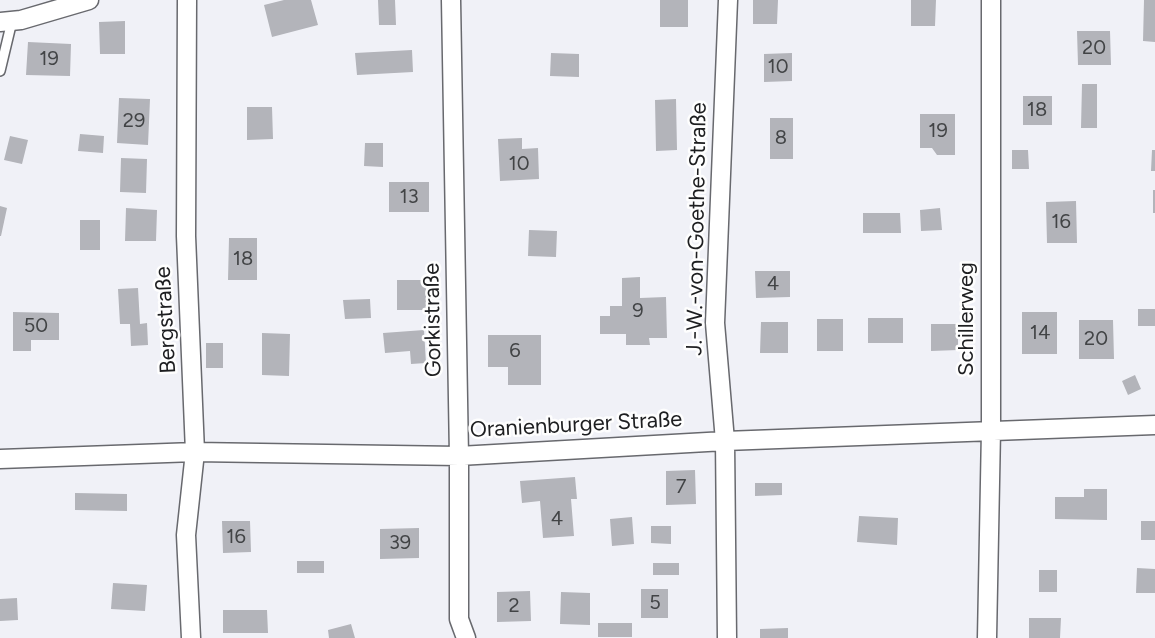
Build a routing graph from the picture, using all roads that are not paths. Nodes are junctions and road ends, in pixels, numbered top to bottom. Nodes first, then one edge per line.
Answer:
1 (89, 0) edge
2 (187, 0) edge
3 (451, 0) edge
4 (728, 0) edge
5 (991, 0) edge
6 (6, 21) edge
7 (0, 71) edge
8 (1155, 425) edge
9 (991, 430) junction
10 (726, 441) junction
11 (195, 452) junction
12 (459, 456) junction
13 (0, 459) edge
14 (191, 638) edge
15 (466, 638) edge
16 (727, 638) edge
17 (987, 638) edge

1 - 6 street
2 - 11 street, Bergstraße
3 - 12 street, Gorkistraße
4 - 10 street, J.-W.-von-Goethe-Straße
5 - 9 street, Schillerweg
6 - 7 lane
8 - 9 street, Oranienburger Straße
9 - 10 street, Oranienburger Straße
9 - 17 street, Schillerweg
10 - 12 street, Oranienburger Straße
10 - 16 street, J.-W.-von-Goethe-Straße
11 - 12 street, Oranienburger Straße
11 - 13 street, Oranienburger Straße
11 - 14 street, Bergstraße
12 - 15 street, Gorkistraße

